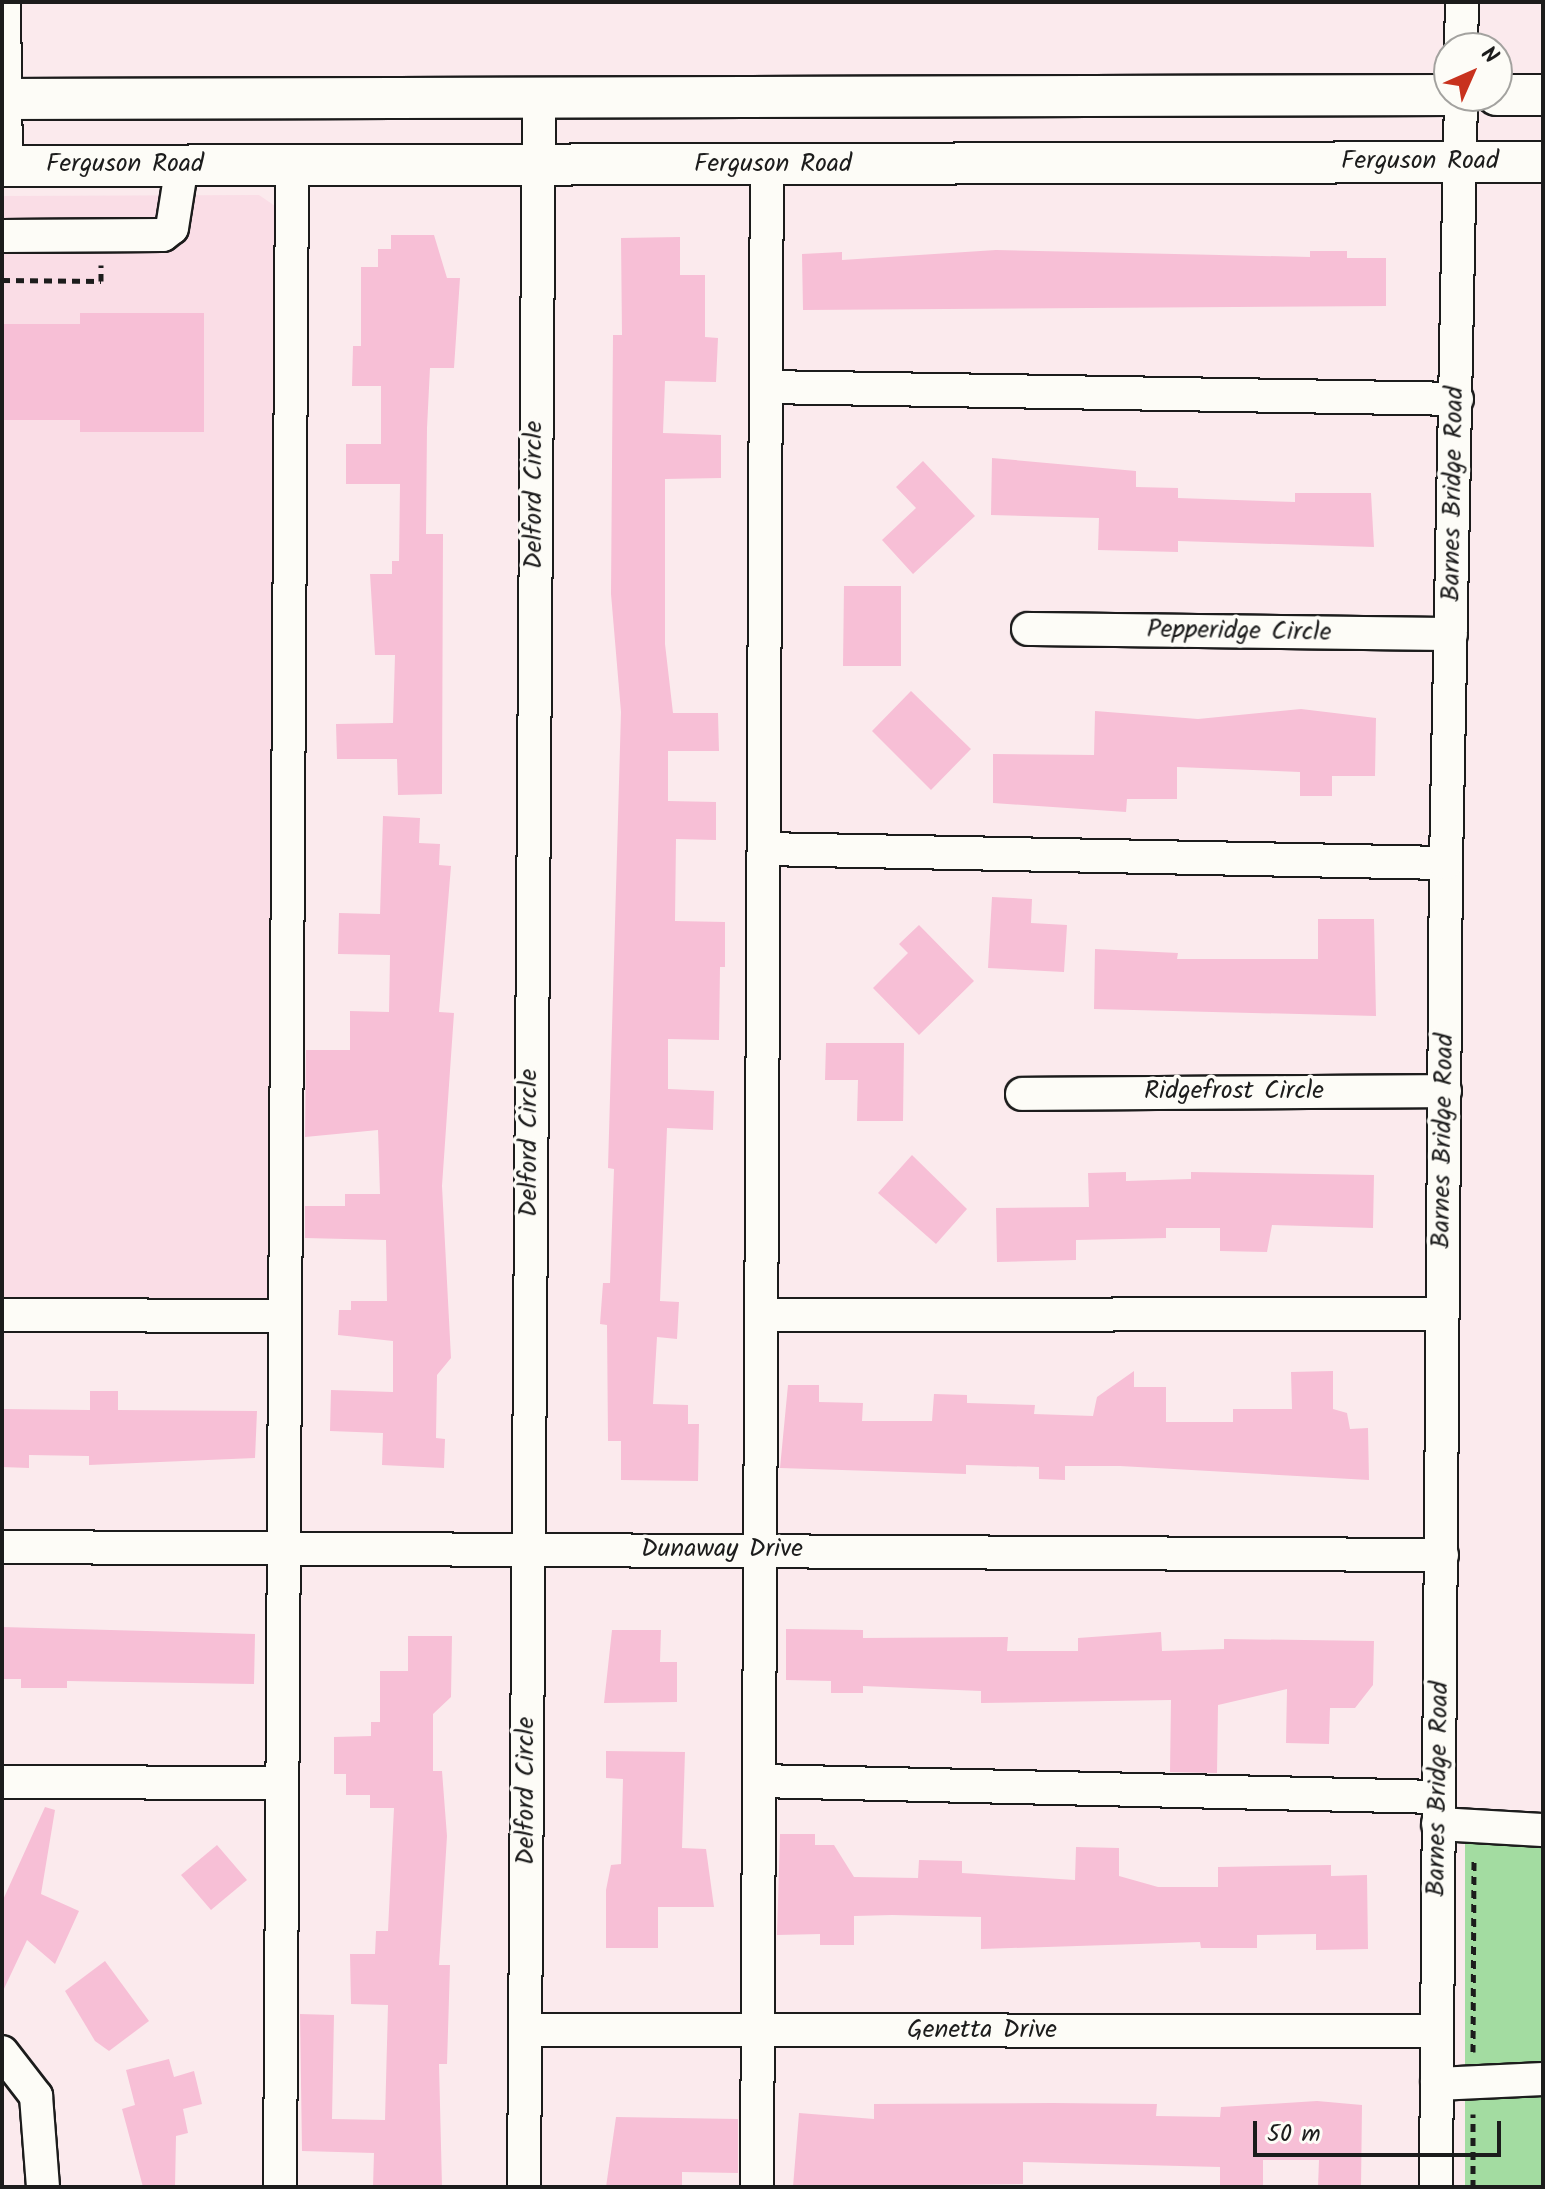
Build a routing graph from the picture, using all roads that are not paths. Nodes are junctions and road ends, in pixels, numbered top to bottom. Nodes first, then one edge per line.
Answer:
1 (4, 2) edge
2 (1462, 2) edge
3 (1461, 32) edge
4 (1433, 95) edge
5 (1513, 95) edge
6 (1543, 95) edge
7 (3, 99) edge
8 (539, 99) junction
9 (1461, 112) edge
10 (1460, 161) junction
11 (1543, 162) edge
12 (182, 165) junction
13 (292, 165) junction
14 (537, 165) junction
15 (767, 165) junction
16 (4, 166) edge
17 (2, 236) edge
18 (766, 387) junction
19 (1457, 399) junction
20 (1028, 629) dead end
21 (1451, 634) junction
22 (764, 849) junction
23 (1446, 863) junction
24 (1445, 1091) junction
25 (1022, 1094) dead end
26 (1442, 1314) junction
27 (2, 1315) edge
28 (762, 1315) junction
29 (285, 1316) junction
30 (279, 1546) junction
31 (2, 1547) edge
32 (527, 1549) junction
33 (760, 1551) junction
34 (1442, 1555) junction
35 (759, 1781) junction
36 (2, 1782) edge
37 (282, 1783) junction
38 (1438, 1810) junction
39 (1543, 1830) edge
40 (527, 2030) junction
41 (758, 2031) junction
42 (1437, 2031) junction
43 (2, 2052) edge
44 (1543, 2079) edge
45 (1437, 2084) junction
46 (43, 2187) edge
47 (280, 2187) edge
48 (524, 2187) edge
49 (757, 2187) edge
50 (1436, 2187) edge

1 - 7 street
2 - 3 street
4 - 8 main road
5 - 6 main road
7 - 8 main road
7 - 16 street
8 - 14 street, Delford Circle
9 - 10 street, Barnes Bridge Road
10 - 11 main road, Ferguson Road
10 - 15 main road, Ferguson Road
10 - 19 street, Barnes Bridge Road
12 - 13 main road, Ferguson Road
12 - 16 main road, Ferguson Road
12 - 17 street
13 - 14 main road, Ferguson Road
13 - 29 street
14 - 15 main road, Ferguson Road
14 - 32 street, Delford Circle
15 - 18 street
18 - 19 street
18 - 22 street
19 - 21 street, Barnes Bridge Road
20 - 21 street, Pepperidge Circle
21 - 23 street, Barnes Bridge Road
22 - 23 street
22 - 28 street
23 - 24 street, Barnes Bridge Road
24 - 25 street, Ridgefrost Circle
24 - 26 street, Barnes Bridge Road
26 - 28 street
26 - 34 street, Barnes Bridge Road
27 - 29 street
28 - 33 street
29 - 30 street
30 - 31 street, Dunaway Drive
30 - 32 street, Dunaway Drive
30 - 37 street
32 - 33 street, Dunaway Drive
32 - 40 street, Delford Circle
33 - 34 street, Dunaway Drive
33 - 35 street
34 - 38 street, Barnes Bridge Road
35 - 38 street
35 - 41 street
36 - 37 street
37 - 47 street
38 - 39 street
38 - 42 street, Barnes Bridge Road
40 - 41 street, Genetta Drive
40 - 48 street, Delford Circle
41 - 42 street, Genetta Drive
41 - 49 street
42 - 45 street, Barnes Bridge Road
43 - 46 street
44 - 45 street
45 - 50 street, Barnes Bridge Road

